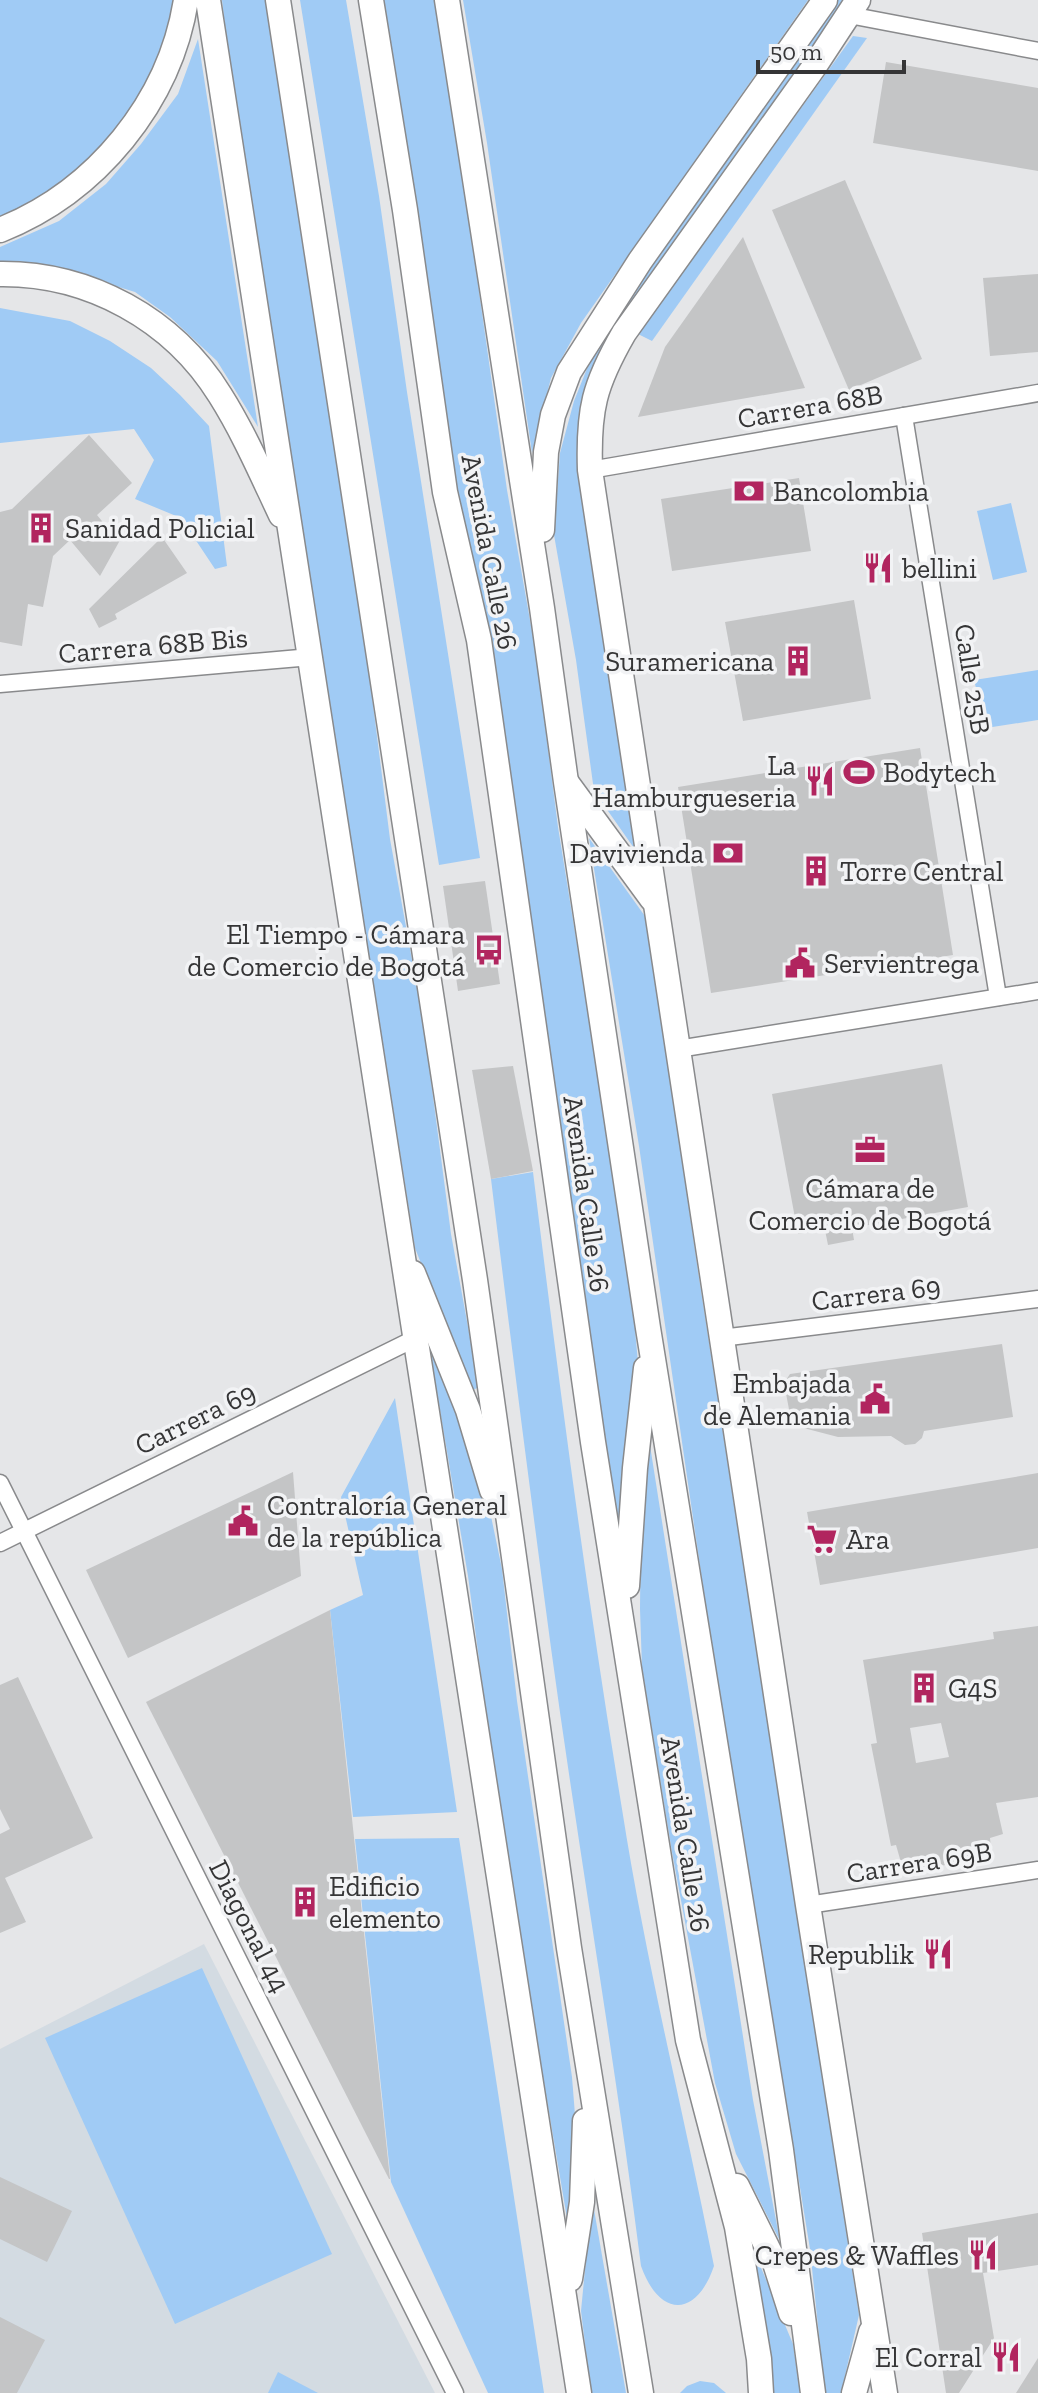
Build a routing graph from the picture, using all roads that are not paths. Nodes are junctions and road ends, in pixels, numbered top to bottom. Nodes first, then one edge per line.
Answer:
1 (186, 0) edge
2 (208, 0) edge
3 (278, 0) edge
4 (371, 0) edge
5 (447, 0) edge
6 (825, 0) edge
7 (853, 8) edge
8 (1038, 51) edge
9 (0, 230) edge
10 (0, 274) edge
11 (1038, 393) edge
12 (904, 416) junction
13 (590, 470) junction
14 (292, 535) junction
15 (542, 608) junction
16 (311, 657) junction
17 (0, 684) edge
18 (566, 782) junction
19 (656, 903) junction
20 (1038, 991) edge
21 (998, 997) junction
22 (678, 1049) junction
23 (398, 1240) junction
24 (1038, 1299) edge
25 (648, 1328) junction
26 (721, 1338) junction
27 (414, 1339) junction
28 (0, 1483) edge
29 (24, 1531) junction
30 (0, 1543) edge
31 (517, 1585) junction
32 (629, 1669) junction
33 (1038, 1870) edge
34 (808, 1905) junction
35 (581, 2027) junction
36 (710, 2123) junction
37 (567, 2306) junction
38 (874, 2322) junction
39 (812, 2383) edge
40 (455, 2393) edge
41 (579, 2393) edge
42 (641, 2393) edge
43 (761, 2393) edge
44 (854, 2393) edge
45 (885, 2393) edge

1 - 9 main road
2 - 14 main road
3 - 31 main road
4 - 32 main road, Avenida Calle 26
5 - 15 main road, Avenida Calle 26
6 - 15 main road
7 - 8 street
7 - 13 main road
10 - 14 main road
11 - 12 street, Carrera 68B
12 - 13 street, Carrera 68B
12 - 21 street, Calle 25B
13 - 19 main road
14 - 16 main road
15 - 18 main road, Avenida Calle 26
16 - 17 street, Carrera 68B Bis
16 - 23 main road
18 - 19 main road
18 - 25 main road, Avenida Calle 26
19 - 22 main road
20 - 21 street
21 - 22 street
22 - 26 main road
23 - 27 main road
23 - 31 main road
24 - 26 street, Carrera 69
25 - 32 main road
25 - 39 main road, Avenida Calle 26
26 - 34 main road
27 - 29 street, Carrera 69
27 - 37 main road
28 - 29 street, Diagonal 44
29 - 30 street, Carrera 69
29 - 40 street, Diagonal 44
31 - 35 main road
32 - 36 main road, Avenida Calle 26
33 - 34 street, Carrera 69B
34 - 38 main road
35 - 37 main road
35 - 42 main road
36 - 39 main road
36 - 43 main road, Avenida Calle 26
37 - 41 main road
38 - 44 main road
38 - 45 main road

